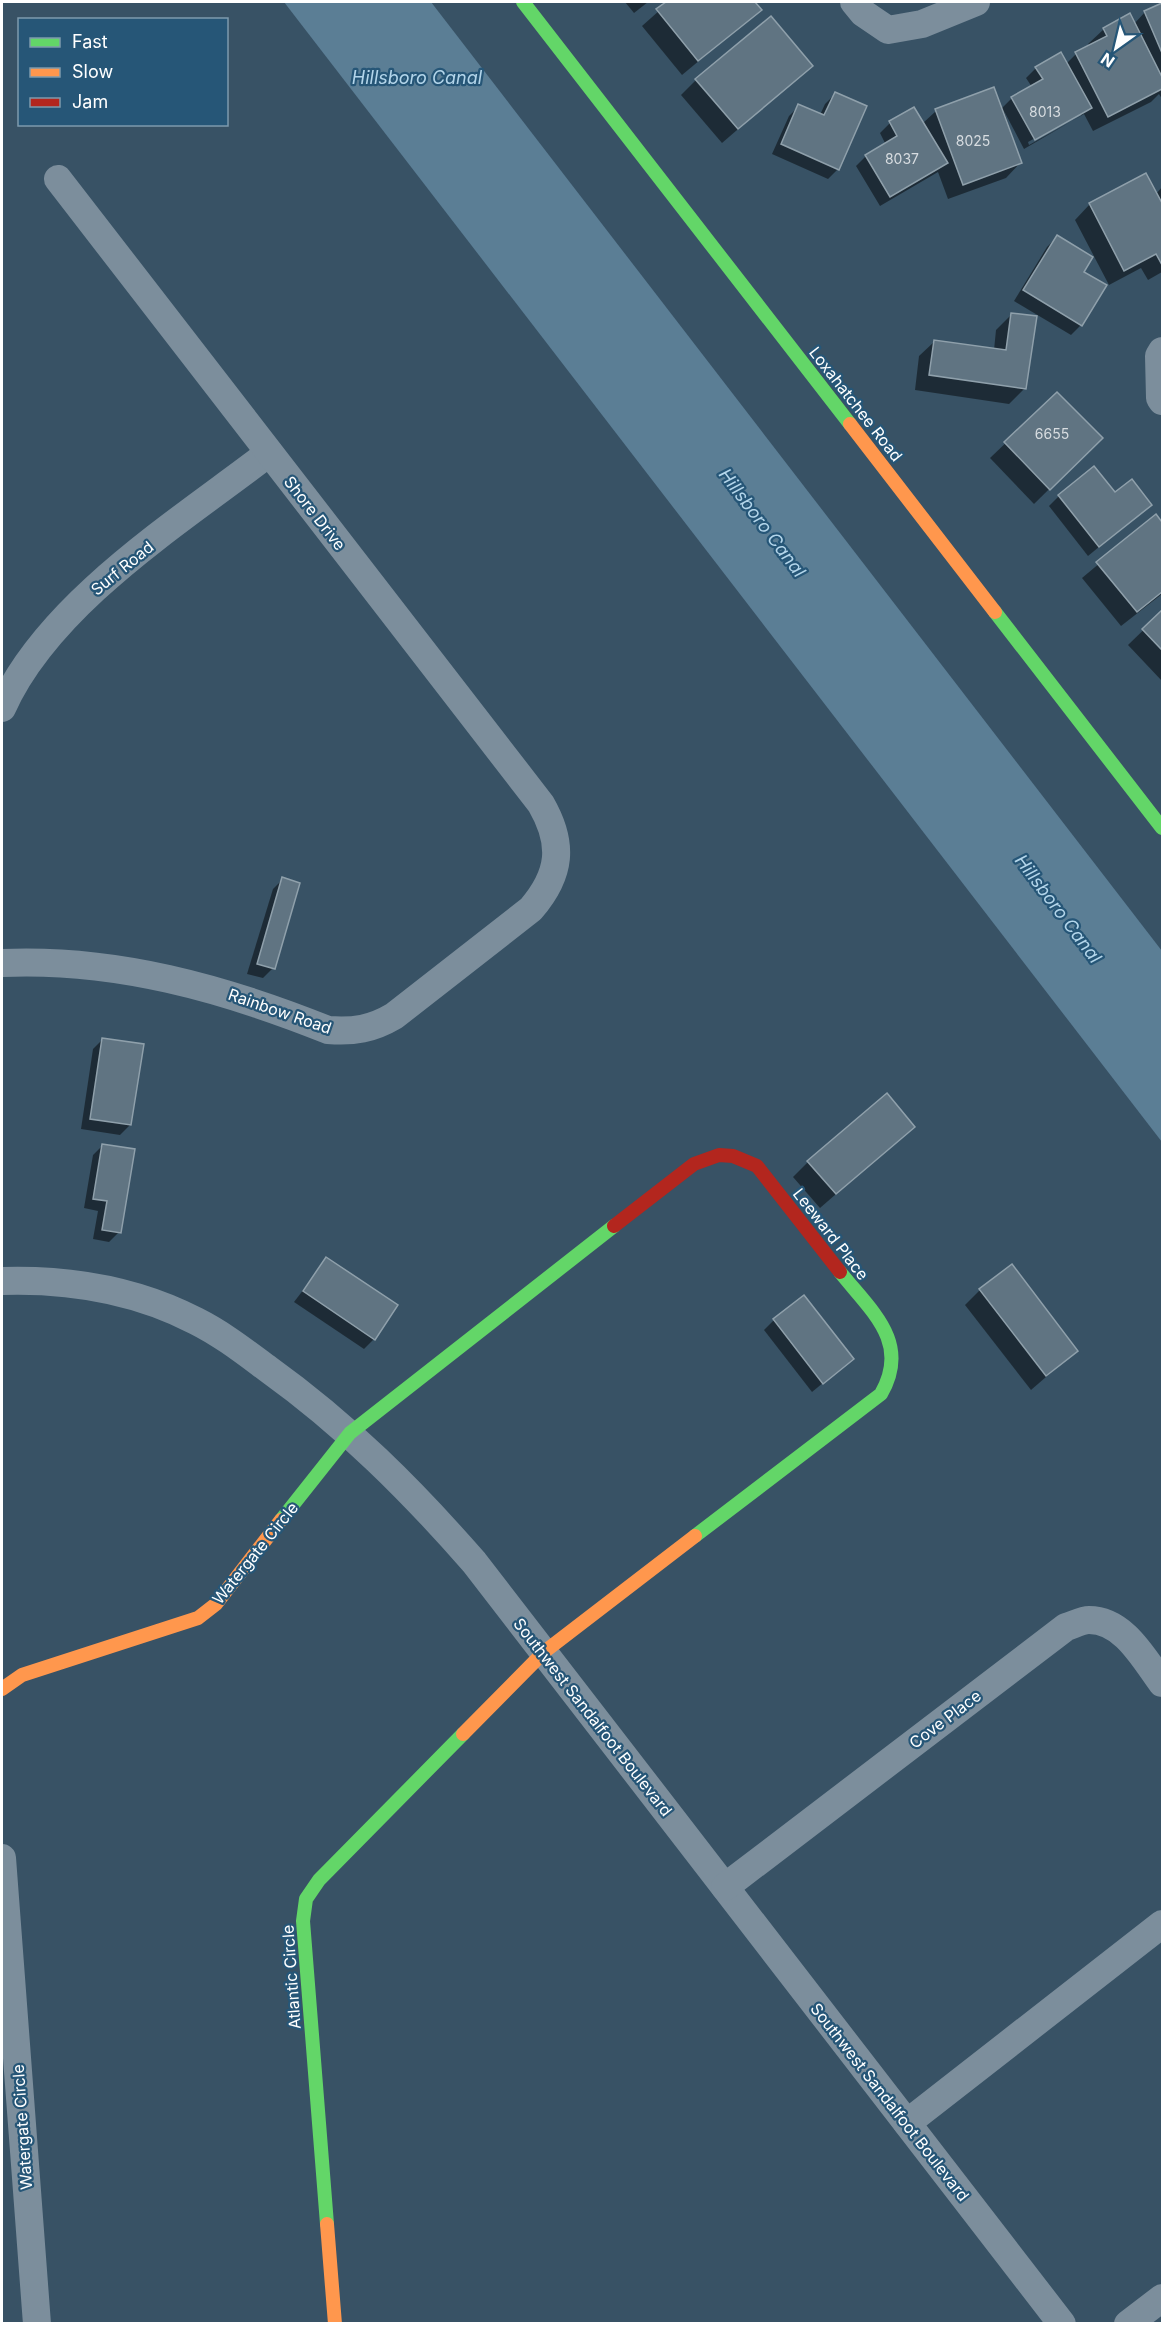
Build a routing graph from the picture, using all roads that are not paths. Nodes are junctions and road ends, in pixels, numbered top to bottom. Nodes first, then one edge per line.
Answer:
1 (523, 2) edge
2 (854, 2) edge
3 (976, 2) edge
4 (57, 179) dead end
5 (1161, 354) edge
6 (1162, 401) edge
7 (269, 453) junction
8 (2, 708) edge
9 (1162, 828) edge
10 (556, 854) joint
11 (2, 963) edge
12 (2, 1281) edge
13 (350, 1433) junction
14 (544, 1652) junction
15 (1162, 1683) edge
16 (2, 1689) edge
17 (2, 1858) edge
18 (725, 1887) junction
19 (1162, 1924) edge
20 (907, 2123) junction
21 (1162, 2298) edge
22 (37, 2324) edge
23 (335, 2324) edge
24 (1062, 2324) edge
25 (1128, 2324) edge

1 - 9 street, Loxahatchee Road
2 - 3 street
4 - 7 street, Shore Drive
5 - 6 street
7 - 8 street, Surf Road
7 - 10 street, Shore Drive
10 - 11 street, Rainbow Road
12 - 13 street, Southwest Sandalfoot Boulevard
13 - 14 street, Southwest Sandalfoot Boulevard
13 - 14 street, Leeward Place
13 - 16 street, Watergate Circle
14 - 18 street, Southwest Sandalfoot Boulevard
14 - 23 street, Atlantic Circle
15 - 18 street, Cove Place
17 - 22 street, Watergate Circle
18 - 20 street, Southwest Sandalfoot Boulevard
19 - 20 street
20 - 24 street, Southwest Sandalfoot Boulevard
21 - 25 street

